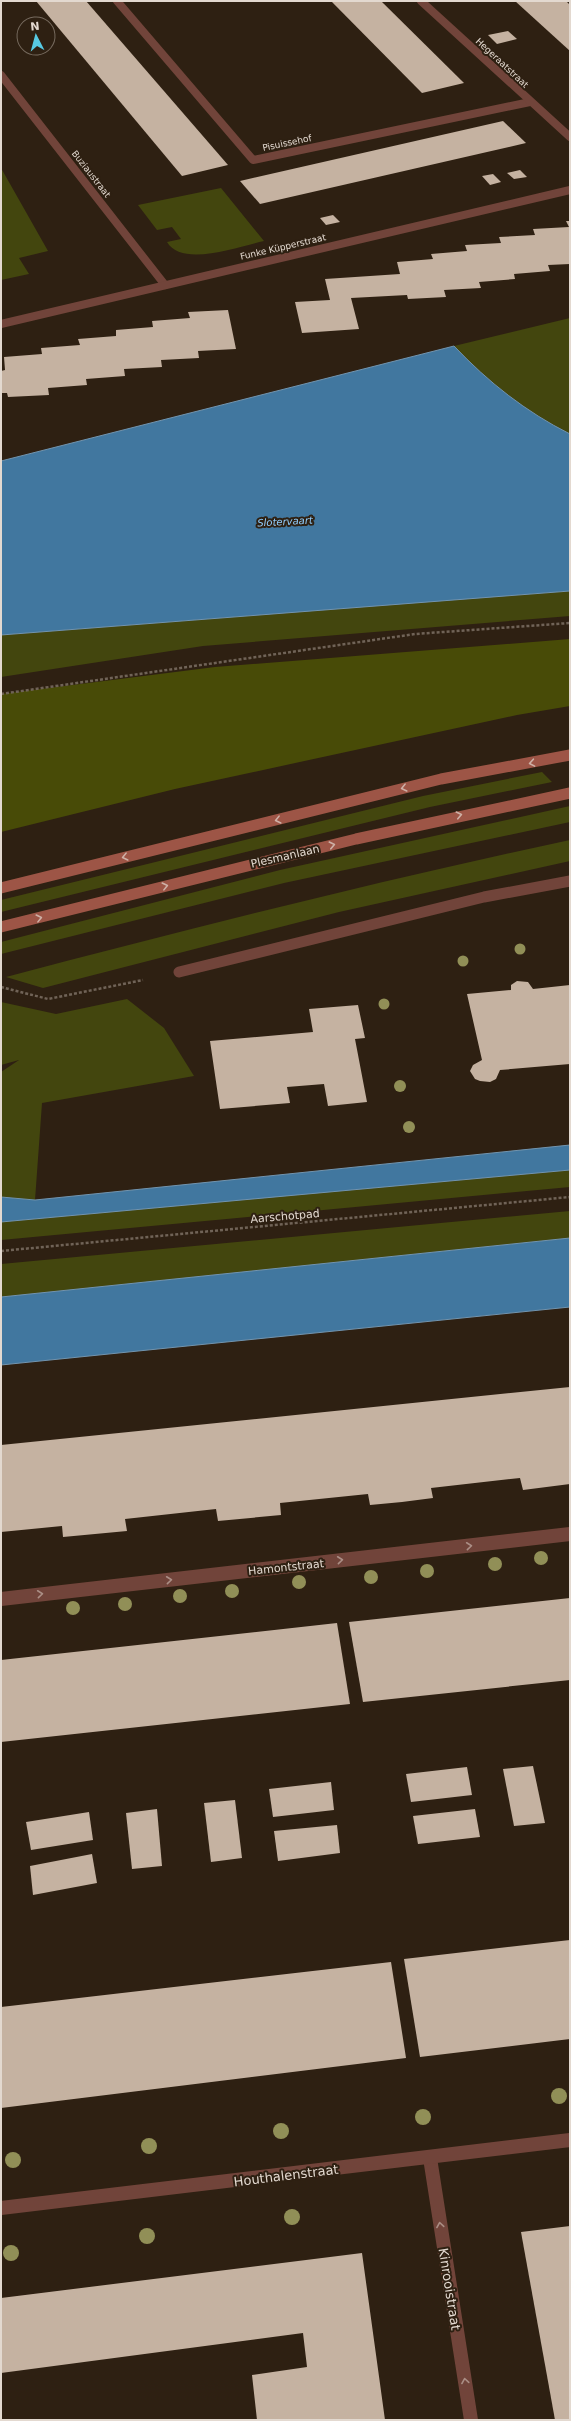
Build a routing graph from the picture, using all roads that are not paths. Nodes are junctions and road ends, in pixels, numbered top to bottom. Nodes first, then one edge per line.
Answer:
1 (117, 1) edge
2 (421, 1) edge
3 (1, 75) edge
4 (530, 102) junction
5 (570, 137) edge
6 (570, 190) edge
7 (165, 285) junction
8 (1, 324) edge
9 (570, 755) edge
10 (570, 793) edge
11 (570, 881) edge
12 (1, 888) edge
13 (1, 927) edge
14 (179, 972) road end
15 (570, 1534) edge
16 (1, 1599) edge
17 (570, 2140) edge
18 (430, 2158) junction
19 (1, 2208) edge
20 (471, 2420) edge

1 - 4 street, Pisuissehof
2 - 4 street, Hegeraatstraat
3 - 7 street, Buziaustraat
4 - 5 street, Hegeraatstraat
6 - 7 street, Funke Küpperstraat
7 - 8 street, Funke Küpperstraat
9 -> 12 main road
13 -> 10 main road, Plesmanlaan
11 - 14 street
16 -> 15 street, Hamontstraat
17 - 18 street, Houthalenstraat
18 - 19 street, Houthalenstraat
20 -> 18 street, Kinrooistraat

